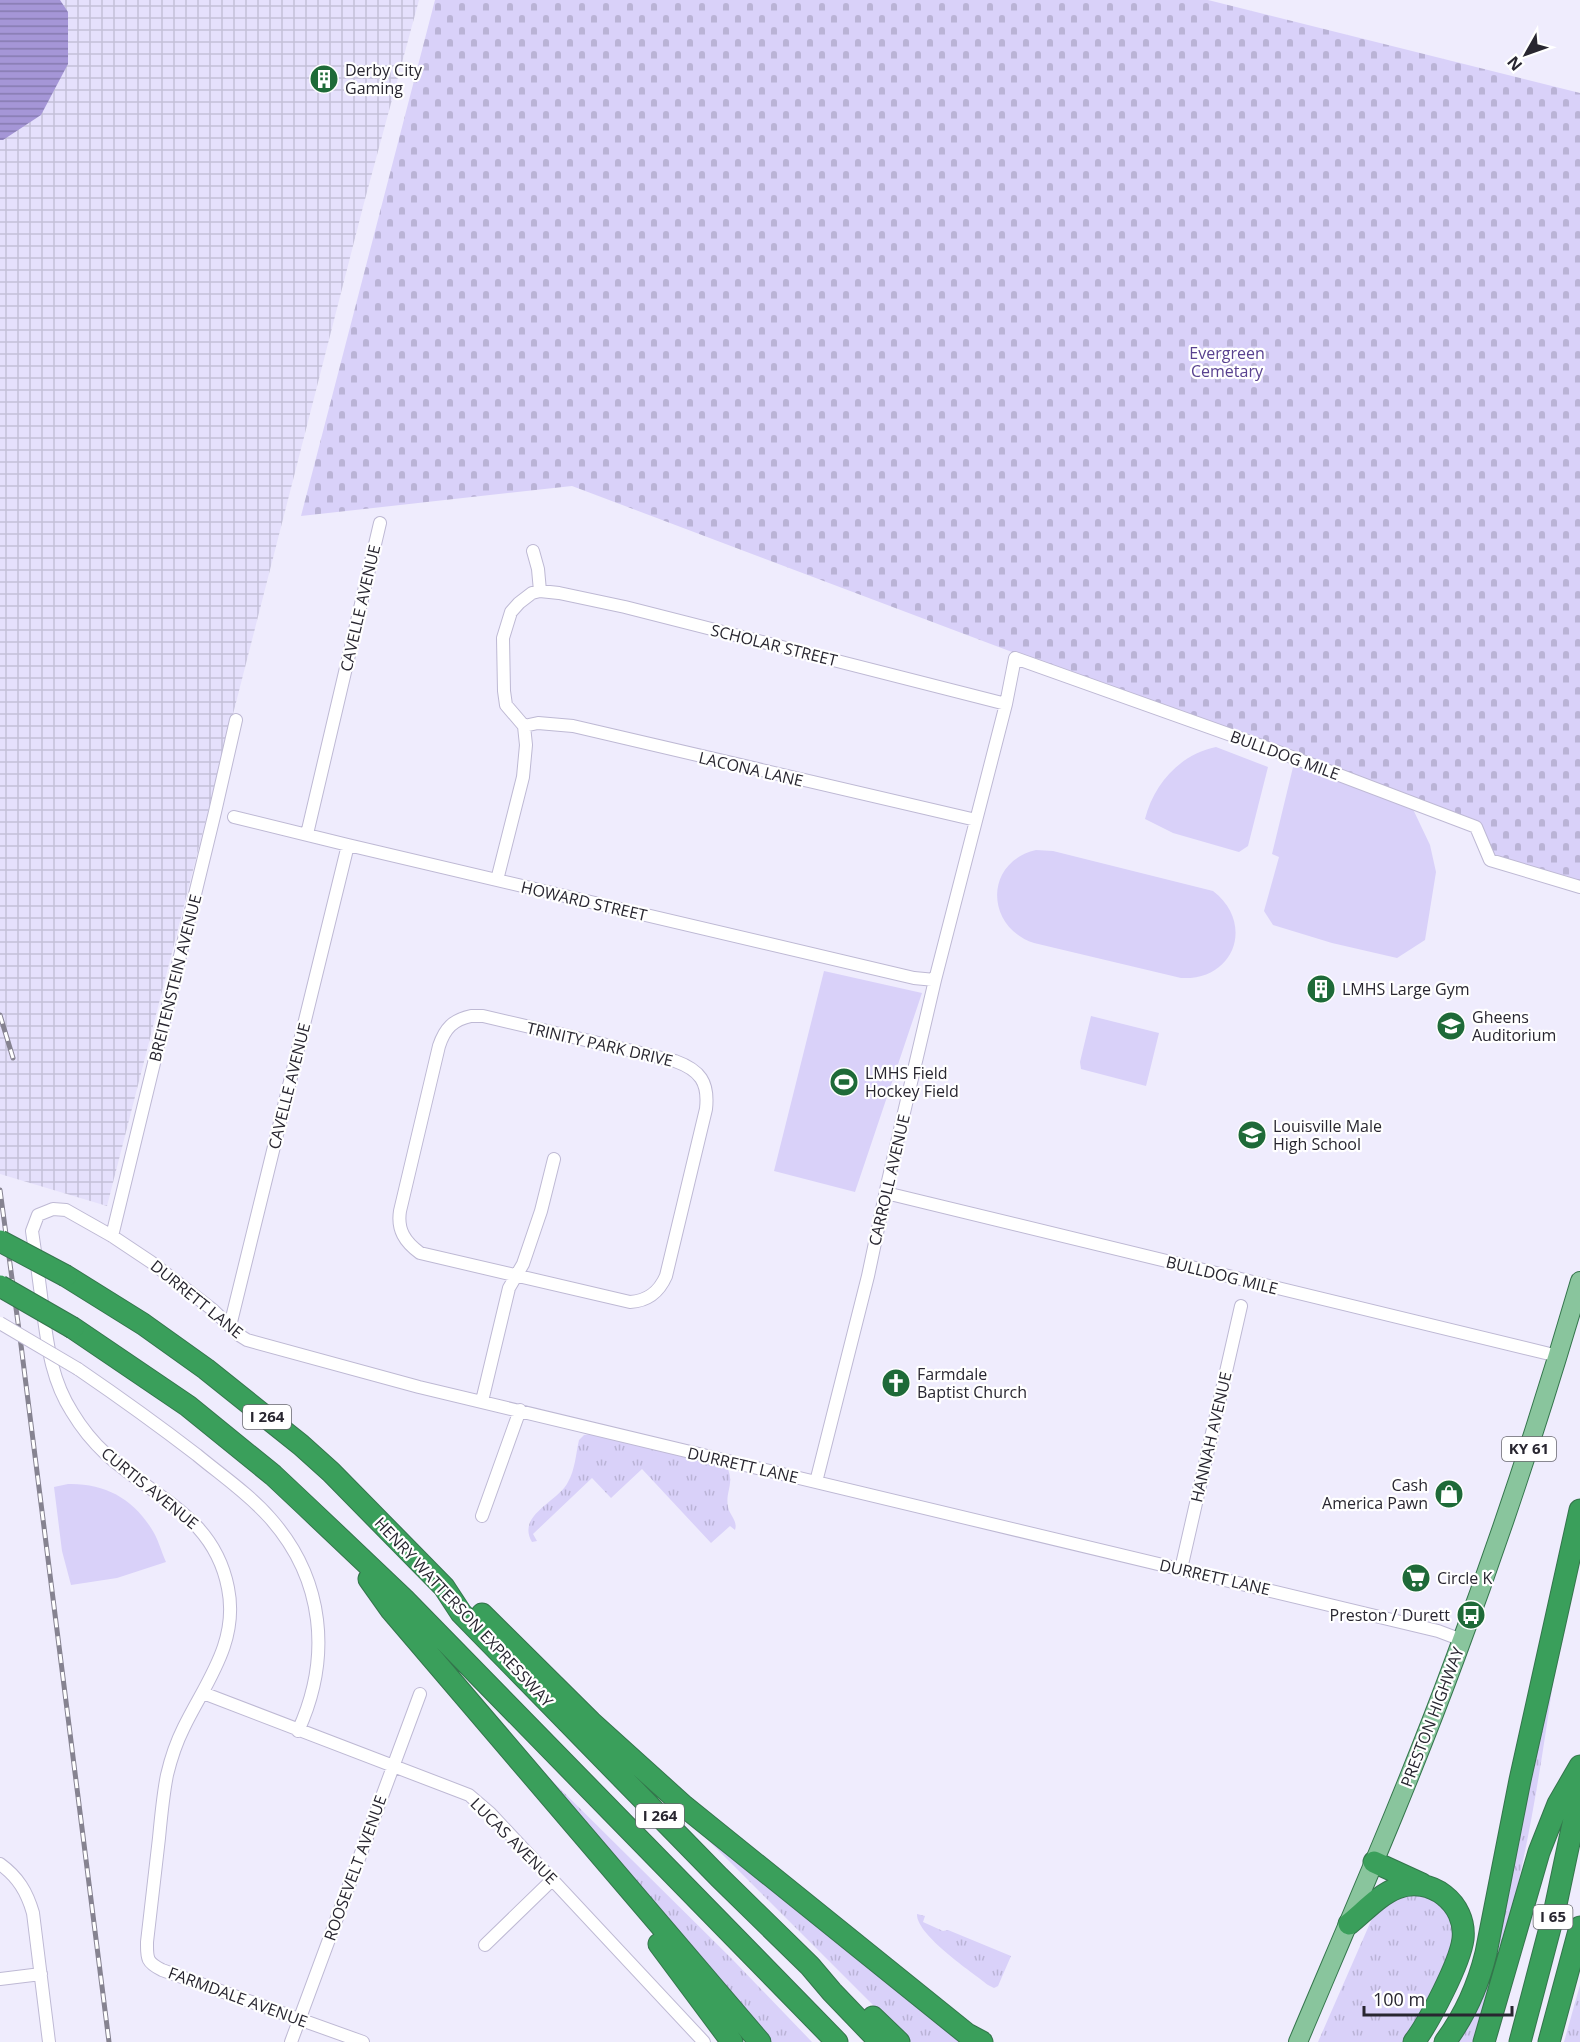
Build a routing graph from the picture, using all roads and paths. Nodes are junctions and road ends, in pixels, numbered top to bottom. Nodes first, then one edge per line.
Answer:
1 (380, 523) dead end
2 (533, 551) dead end
3 (540, 591) junction
4 (1006, 704) junction
5 (236, 720) dead end
6 (524, 726) junction
7 (234, 817) dead end
8 (976, 820) junction
9 (307, 834) junction
10 (348, 845) junction
11 (497, 880) junction
12 (1580, 886) edge
13 (935, 980) junction
14 (554, 1159) dead end
15 (886, 1192) junction
16 (60, 1209) joint
17 (112, 1236) junction
18 (0, 1242) edge
19 (516, 1276) junction
20 (1580, 1281) edge
21 (0, 1286) edge
22 (1241, 1306) dead end
23 (0, 1323) edge
24 (230, 1326) junction
25 (1558, 1356) junction
26 (482, 1401) junction
27 (520, 1410) junction
28 (816, 1482) junction
29 (1580, 1510) edge
30 (482, 1516) dead end
31 (343, 1542) junction
32 (1181, 1569) junction
33 (444, 1587) junction
34 (1462, 1640) junction
35 (203, 1693) junction
36 (420, 1694) dead end
37 (298, 1731) junction
38 (393, 1766) junction
39 (1580, 1766) edge
40 (1580, 1791) edge
41 (1374, 1862) junction
42 (0, 1864) edge
43 (613, 1870) junction
44 (552, 1880) junction
45 (1422, 1884) junction
46 (1349, 1924) junction
47 (1580, 1927) edge
48 (484, 1945) dead end
49 (148, 1960) joint
50 (810, 1966) junction
51 (41, 1974) junction
52 (0, 1979) edge
53 (1497, 2000) junction
54 (299, 2019) junction
55 (974, 2039) edge
56 (49, 2042) edge
57 (291, 2042) edge
58 (363, 2042) edge
59 (704, 2042) edge
60 (732, 2042) edge
61 (760, 2042) edge
62 (837, 2042) edge
63 (880, 2042) edge
64 (899, 2042) edge
65 (1298, 2042) edge
66 (1414, 2042) edge
67 (1445, 2042) edge
68 (1484, 2042) edge
69 (1499, 2042) edge
70 (1520, 2042) edge
71 (1549, 2042) edge

1 - 9 street, CAVELLE AVENUE
2 - 3 street
3 - 4 street, SCHOLAR STREET
3 - 6 street
4 - 8 street, CARROLL AVENUE
4 - 12 street, BULLDOG MILE
5 - 17 street, BREITENSTEIN AVENUE
6 - 8 street, LACONA LANE
6 - 11 street
7 - 9 street, HOWARD STREET
8 - 13 street, CARROLL AVENUE
9 - 10 street, HOWARD STREET
10 - 11 street, HOWARD STREET
10 - 24 street, CAVELLE AVENUE
11 - 13 street, HOWARD STREET
13 - 15 street, CARROLL AVENUE
14 - 19 street
15 - 25 street, BULLDOG MILE
15 - 28 street, CARROLL AVENUE
16 - 17 street, DURRETT LANE
16 - 35 street, CURTIS AVENUE
17 - 24 street, DURRETT LANE
18 - 33 highway, HENRY WATTERSON EXPRESSWAY / I 264, bridge
19 - 19 street, TRINITY PARK DRIVE
19 - 26 street
20 - 25 main road, PRESTON HIGHWAY / KY 61
21 - 31 highway, HENRY WATTERSON EXPRESSWAY / I 264, bridge
22 - 32 street, HANNAH AVENUE
23 - 37 street, bridge
24 - 26 street, DURRETT LANE
25 - 34 main road, PRESTON HIGHWAY / KY 61
26 - 27 street, DURRETT LANE
27 - 28 street, DURRETT LANE
27 - 30 street
28 - 32 street, DURRETT LANE
29 - 67 highway
31 - 43 highway
31 - 62 highway, HENRY WATTERSON EXPRESSWAY / I 264
32 - 34 street, DURRETT LANE
33 - 50 highway, HENRY WATTERSON EXPRESSWAY / I 264
33 - 55 highway
34 - 41 main road, PRESTON HIGHWAY / KY 61
35 - 37 street, LUCAS AVENUE
35 - 49 street, CURTIS AVENUE
36 - 38 street, ROOSEVELT AVENUE
37 - 38 street, LUCAS AVENUE
38 - 44 street, LUCAS AVENUE
38 - 54 street, ROOSEVELT AVENUE
39 - 53 highway
40 - 70 highway, I 65
41 - 45 highway
41 - 46 main road, PRESTON HIGHWAY / KY 61
42 - 51 street
43 - 60 highway
43 - 61 highway
44 - 48 street
44 - 59 street, LUCAS AVENUE
45 - 46 highway
45 - 66 highway
46 - 65 main road, PRESTON HIGHWAY / KY 61
47 - 71 highway, I 65
49 - 54 street, FARMDALE AVENUE
50 - 63 highway, HENRY WATTERSON EXPRESSWAY / I 264
50 - 64 highway
51 - 52 street
51 - 56 street
53 - 68 highway
53 - 69 highway
54 - 57 street, ROOSEVELT AVENUE
54 - 58 street, FARMDALE AVENUE

